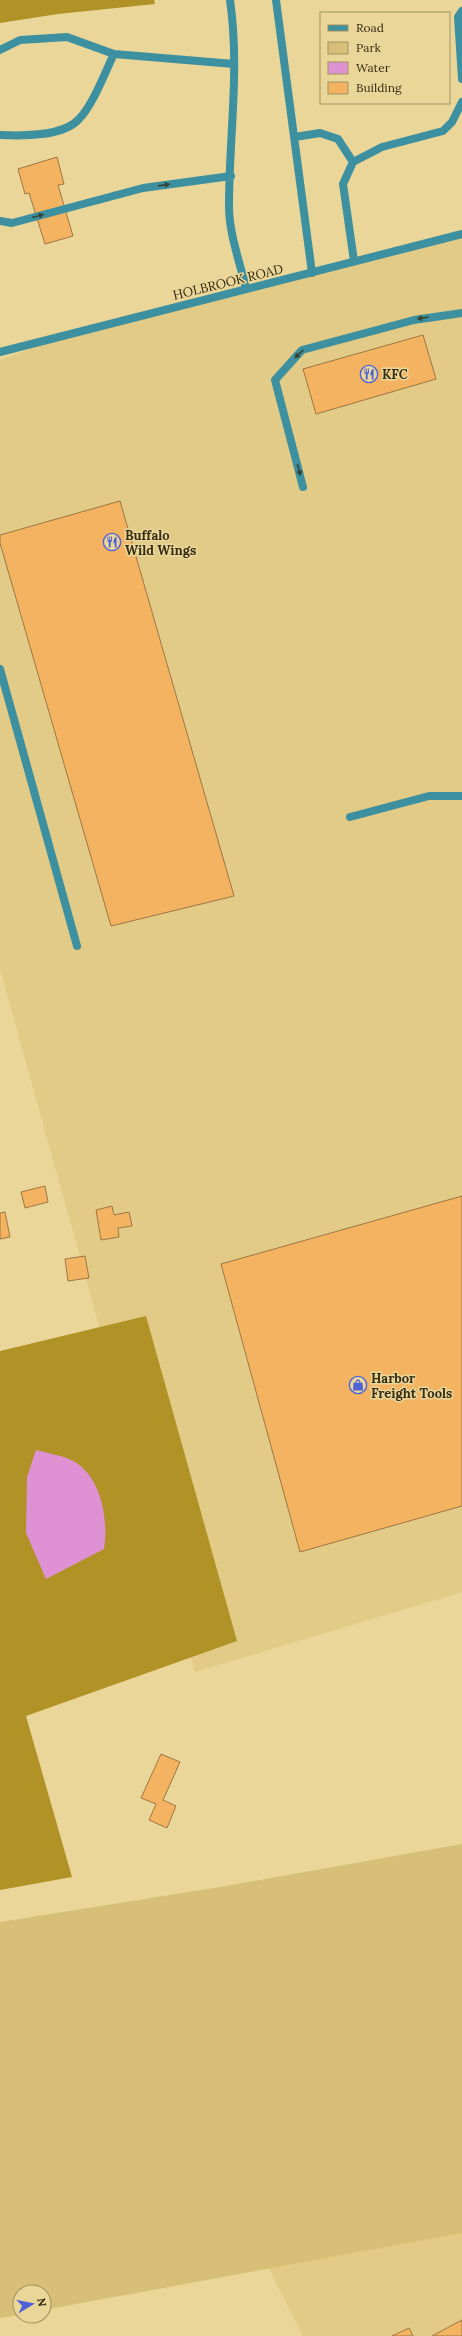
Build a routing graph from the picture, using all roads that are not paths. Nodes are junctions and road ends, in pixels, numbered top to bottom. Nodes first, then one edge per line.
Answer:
1 (230, 0) edge
2 (276, 0) edge
3 (462, 11) edge
4 (0, 50) edge
5 (114, 54) junction
6 (234, 64) junction
7 (462, 78) edge
8 (462, 102) edge
9 (0, 135) edge
10 (295, 137) junction
11 (353, 162) junction
12 (231, 176) junction
13 (0, 221) edge
14 (462, 234) edge
15 (354, 261) junction
16 (312, 272) junction
17 (246, 289) junction
18 (462, 312) edge
19 (0, 352) edge
20 (303, 487) dead end
21 (0, 669) edge
22 (462, 796) edge
23 (350, 817) dead end
24 (77, 946) dead end

1 - 6 street
2 - 10 street
3 - 7 street
4 - 5 street
5 - 6 street
5 - 9 street
6 - 12 street
8 - 11 street
10 - 11 street
10 - 16 street
11 - 15 street
13 -> 12 street
12 - 17 street
14 - 15 street, HOLBROOK ROAD
15 - 16 street, HOLBROOK ROAD
16 - 17 street, HOLBROOK ROAD
17 - 19 street, HOLBROOK ROAD
18 -> 20 street
21 - 24 street
22 - 23 street

